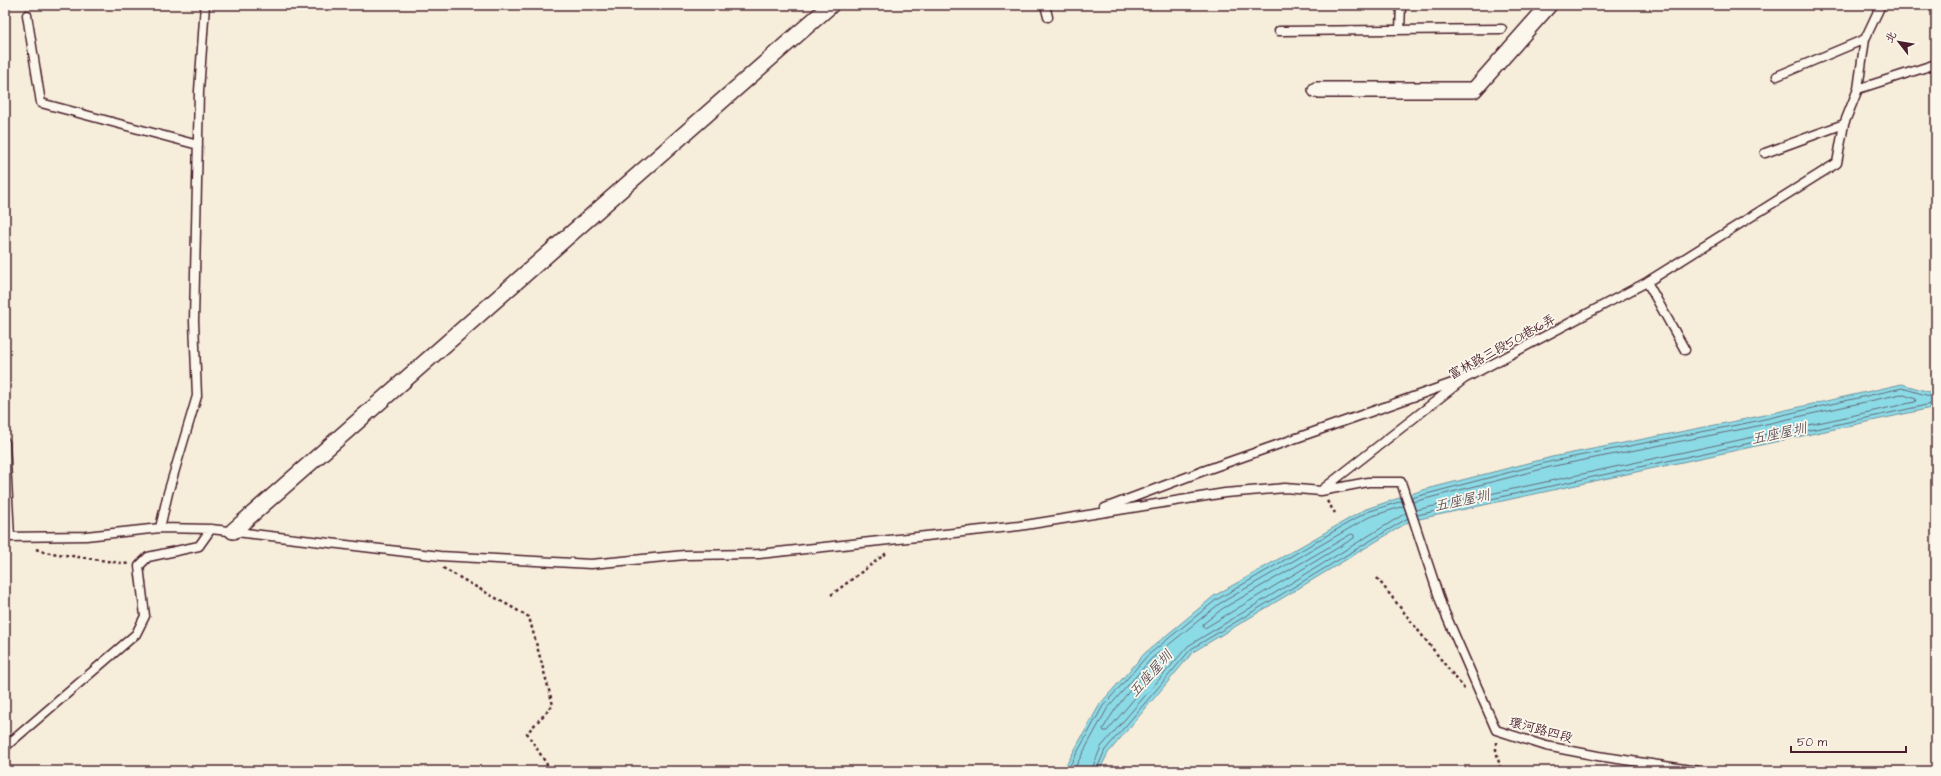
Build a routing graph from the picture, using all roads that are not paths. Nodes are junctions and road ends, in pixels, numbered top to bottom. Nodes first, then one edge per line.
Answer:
1 (205, 5) edge
2 (831, 5) edge
3 (1045, 5) edge
4 (1401, 5) edge
5 (1549, 5) edge
6 (1881, 5) edge
7 (27, 15) dead end
8 (1048, 17) dead end
9 (1502, 29) dead end
10 (1400, 30) junction
11 (1279, 31) dead end
12 (1864, 39) junction
13 (1936, 64) edge
14 (1777, 76) dead end
15 (1858, 89) junction
16 (1316, 90) dead end
17 (1844, 124) junction
18 (198, 145) junction
19 (1765, 153) dead end
20 (1647, 282) junction
21 (1685, 350) dead end
22 (1464, 379) junction
23 (5, 442) edge
24 (1321, 491) junction
25 (1091, 514) junction
26 (160, 528) junction
27 (211, 529) junction
28 (233, 531) junction
29 (8, 537) edge
30 (5, 747) edge
31 (1698, 771) edge

1 - 18 lane
2 - 28 street
3 - 8 lane
4 - 10 lane
5 - 16 street
6 - 12 lane, 富林路三段501巷16弄
7 - 18 lane
9 - 10 lane
10 - 11 lane
12 - 14 lane
12 - 15 lane, 富林路三段501巷16弄
13 - 15 lane
15 - 17 lane, 富林路三段501巷16弄
17 - 19 lane
17 - 20 lane, 富林路三段501巷16弄
18 - 26 lane
20 - 21 lane
20 - 22 lane, 富林路三段501巷16弄
22 - 24 lane, 富林路三段501巷16弄
22 - 25 lane
23 - 29 lane
24 - 25 lane
24 - 31 lane, 環河路四段
25 - 28 lane
26 - 27 lane
26 - 29 lane
27 - 28 lane
27 - 30 lane

